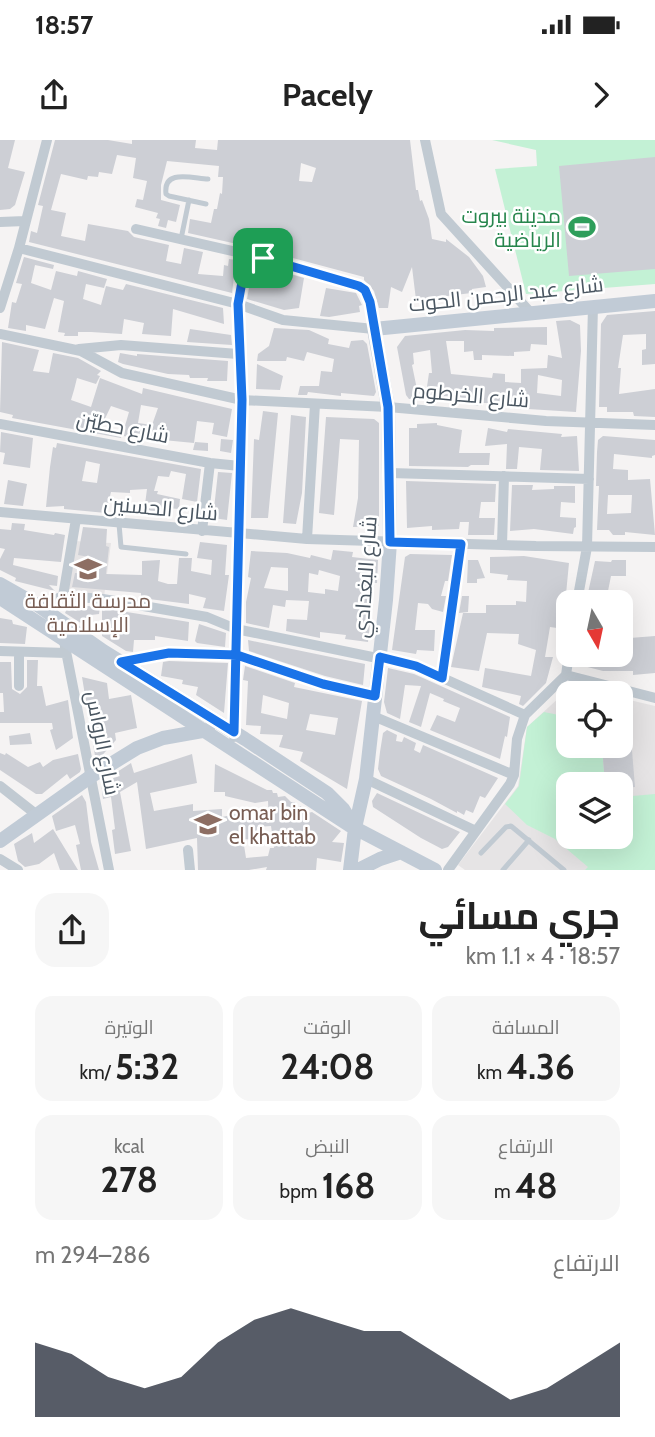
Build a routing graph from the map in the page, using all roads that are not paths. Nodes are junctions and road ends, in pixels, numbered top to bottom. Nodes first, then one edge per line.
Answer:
1 (47, 140) edge
2 (425, 140) edge
3 (208, 179) dead end
4 (189, 200) junction
5 (206, 204) dead end
6 (25, 221) junction
7 (0, 222) edge
8 (136, 229) dead end
9 (181, 239) junction
10 (19, 248) junction
11 (247, 254) junction
12 (655, 294) edge
13 (655, 301) edge
14 (238, 304) junction
15 (593, 306) junction
16 (0, 307) edge
17 (528, 309) junction
18 (373, 325) junction
19 (0, 334) edge
20 (77, 350) junction
21 (239, 354) junction
22 (242, 400) junction
23 (316, 404) junction
24 (388, 407) junction
25 (0, 424) edge
26 (590, 424) junction
27 (655, 425) edge
28 (211, 463) junction
29 (240, 466) junction
30 (390, 473) junction
31 (504, 477) junction
32 (589, 479) junction
33 (0, 512) edge
34 (76, 519) junction
35 (119, 524) junction
36 (202, 531) junction
37 (238, 534) junction
38 (307, 539) junction
39 (390, 542) junction
40 (461, 544) junction
41 (502, 545) junction
42 (587, 547) junction
43 (655, 547) edge
44 (186, 554) dead end
45 (0, 584) edge
46 (578, 590) edge
47 (63, 596) junction
48 (0, 598) edge
49 (39, 606) junction
50 (62, 622) junction
51 (236, 629) junction
52 (65, 646) junction
53 (0, 651) edge
54 (19, 652) junction
55 (237, 655) junction
56 (380, 657) junction
57 (121, 662) junction
58 (567, 667) edge
59 (566, 675) junction
60 (442, 678) junction
61 (19, 686) dead end
62 (375, 696) junction
63 (655, 698) edge
64 (525, 715) junction
65 (373, 716) junction
66 (217, 722) junction
67 (206, 732) junction
68 (234, 732) junction
69 (233, 748) junction
70 (514, 775) junction
71 (90, 778) junction
72 (366, 779) junction
73 (0, 786) edge
74 (37, 815) junction
75 (355, 828) junction
76 (476, 831) junction
77 (529, 840) junction
78 (0, 841) edge
79 (188, 850) dead end
80 (401, 852) junction
81 (481, 853) dead end
82 (0, 859) edge
83 (18, 870) edge
84 (109, 870) edge
85 (190, 870) edge
86 (350, 870) edge
87 (358, 870) edge
88 (435, 870) edge
89 (448, 870) edge
90 (503, 870) edge
91 (564, 870) edge

1 - 6 street
2 - 17 street
3 - 4 lane
4 - 5 lane
4 - 9 lane
6 - 7 street
6 - 10 street
8 - 9 street
9 - 11 street
10 - 14 street, شارع عبد الرحمن الحوت
10 - 16 street
11 - 14 street
11 - 18 street
12 - 17 street, شارع عبد الرحمن الحوت
13 - 15 street, شارع عبد الرحمن الحوت
14 - 18 street, شارع عبد الرحمن الحوت
14 - 21 street
15 - 17 street, شارع عبد الرحمن الحوت
15 - 26 street
17 - 18 street, شارع عبد الرحمن الحوت
18 - 24 street, شارع البغدادي
19 - 20 street
20 - 21 street
20 - 22 street, شارع الخرطوم
21 - 22 street
22 - 23 street, شارع الخرطوم
22 - 29 street
23 - 24 street, شارع الخرطوم
23 - 38 street
24 - 26 street, شارع الخرطوم
24 - 30 street, شارع البغدادي
25 - 28 street, شارع حطيّن
26 - 27 street, شارع الخرطوم
26 - 32 street
28 - 29 street, شارع حطيّن
28 - 36 street
29 - 37 street
30 - 31 street
30 - 39 street, شارع البغدادي
31 - 32 street
31 - 41 street
32 - 42 street
33 - 34 street, شارع الحسنين
34 - 35 street, شارع الحسنين
34 - 47 street
35 - 36 street, شارع الحسنين
35 - 44 lane
36 - 37 street, شارع الحسنين
37 - 38 street, شارع الحسنين
37 - 51 street
38 - 39 street, شارع الحسنين
39 - 40 street, شارع الحسنين
39 - 56 street, شارع البغدادي
40 - 41 street, شارع الحسنين
40 - 60 street
41 - 42 street, شارع الحسنين
42 - 43 street, شارع الحسنين
42 - 46 street
45 - 49 street
47 - 49 street
47 - 51 street
48 - 52 street
49 - 50 street
50 - 52 street, شارع الرواس
50 - 57 street
51 - 55 street
51 - 56 street
52 - 54 street
52 - 67 street
52 - 71 street, شارع الرواس
53 - 54 street
54 - 61 street
55 - 57 street
55 - 62 street
55 - 68 street
56 - 60 street
56 - 62 street, شارع البغدادي
57 - 66 street
58 - 59 street
59 - 63 street
59 - 64 street
60 - 64 street
62 - 65 street, شارع البغدادي
64 - 70 street
65 - 70 street
65 - 72 street, شارع البغدادي
66 - 67 street
66 - 68 street
67 - 69 street
67 - 71 street
68 - 69 street
68 - 75 street
69 - 75 street
70 - 76 street
71 - 74 street
71 - 84 street, شارع الرواس
72 - 75 street, شارع البغدادي
72 - 76 street
73 - 74 street
74 - 78 street
75 - 80 street
75 - 86 street, شارع البغدادي
76 - 89 street
77 - 81 lane
77 - 90 lane
77 - 91 lane
79 - 85 street
80 - 87 street
80 - 88 street
82 - 83 street

